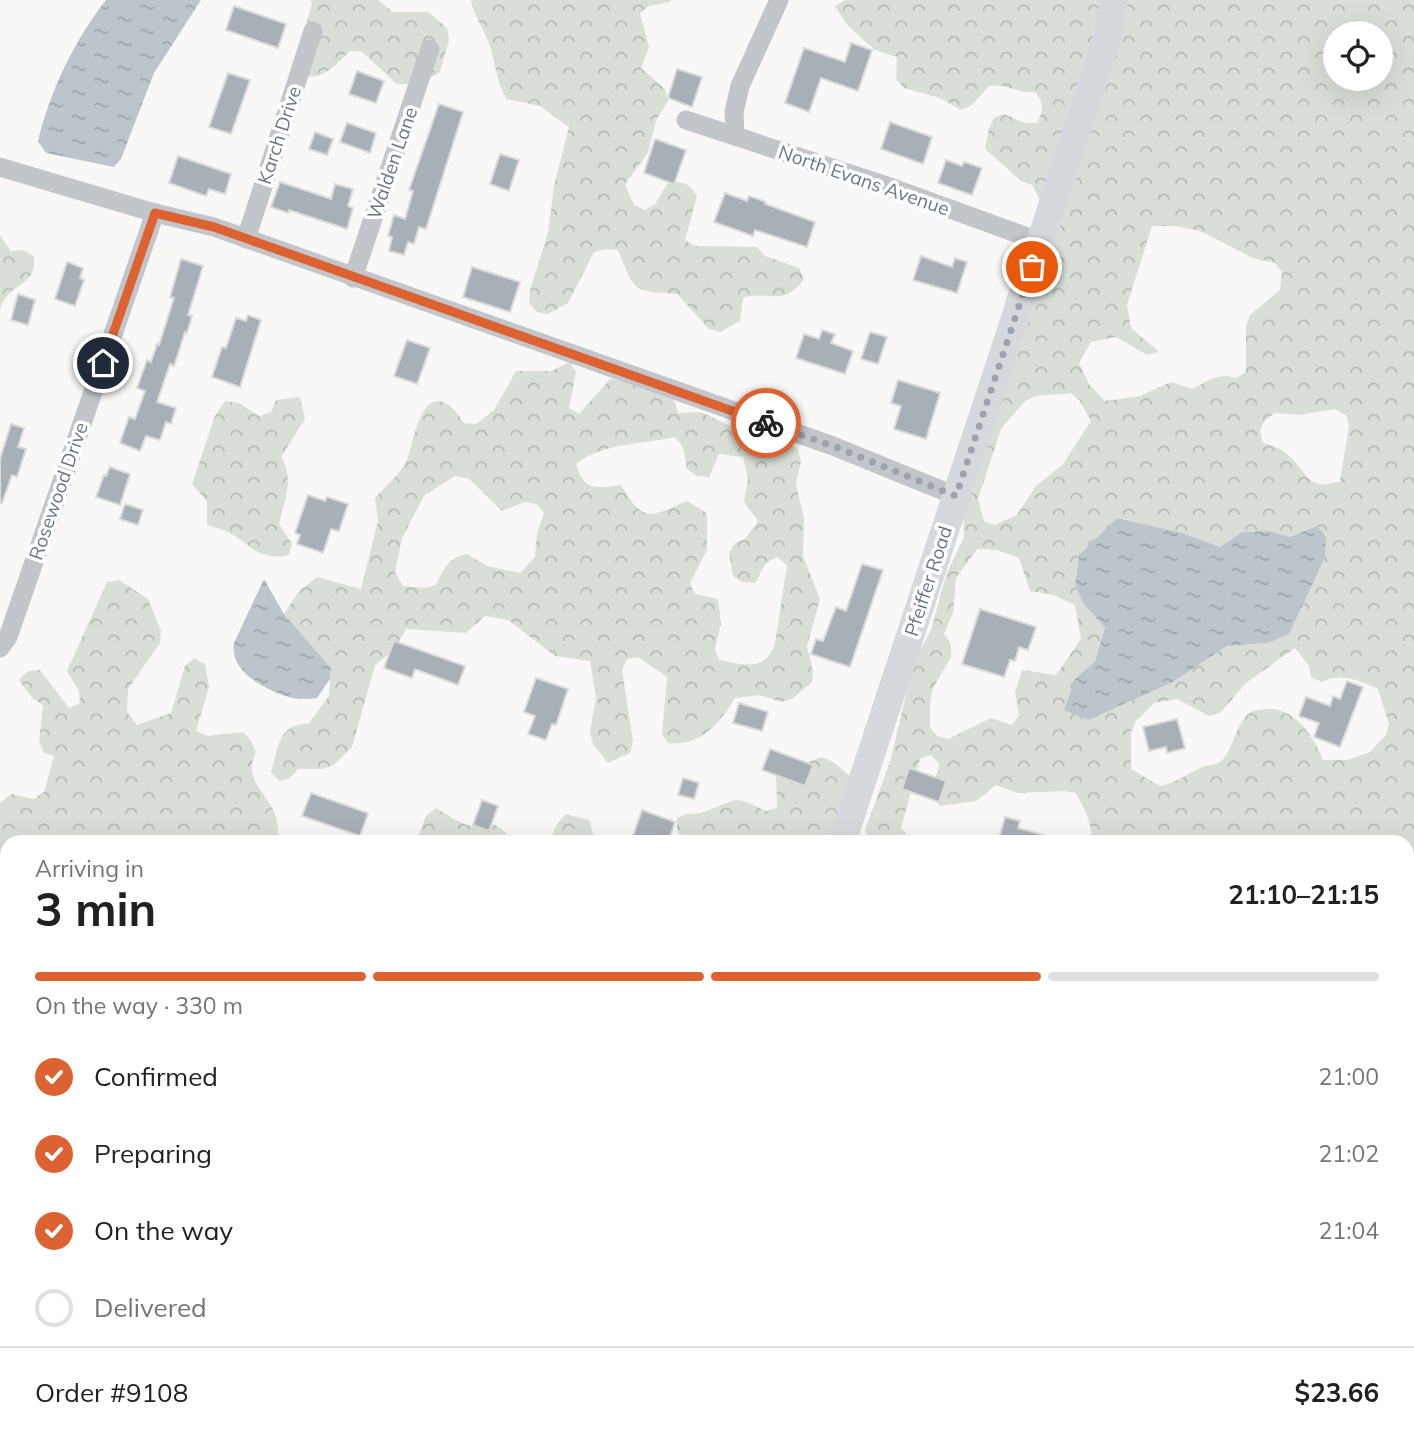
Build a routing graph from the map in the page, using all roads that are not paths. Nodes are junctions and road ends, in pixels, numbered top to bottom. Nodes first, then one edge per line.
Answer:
1 (779, 0) edge
2 (1114, 0) edge
3 (313, 31) dead end
4 (430, 49) dead end
5 (686, 120) dead end
6 (735, 136) junction
7 (0, 167) edge
8 (155, 213) junction
9 (246, 239) junction
10 (1041, 242) junction
11 (353, 278) junction
12 (956, 496) junction
13 (0, 648) edge
14 (844, 835) edge

1 - 6 street
2 - 10 street, Pfeiffer Road
3 - 9 street, Karch Drive
4 - 11 street, Walden Lane
5 - 6 street, North Evans Avenue
6 - 10 street, North Evans Avenue
7 - 8 street
8 - 9 street
8 - 13 street, Rosewood Drive
9 - 11 street
10 - 12 street, Pfeiffer Road
11 - 12 street
12 - 14 street, Pfeiffer Road

